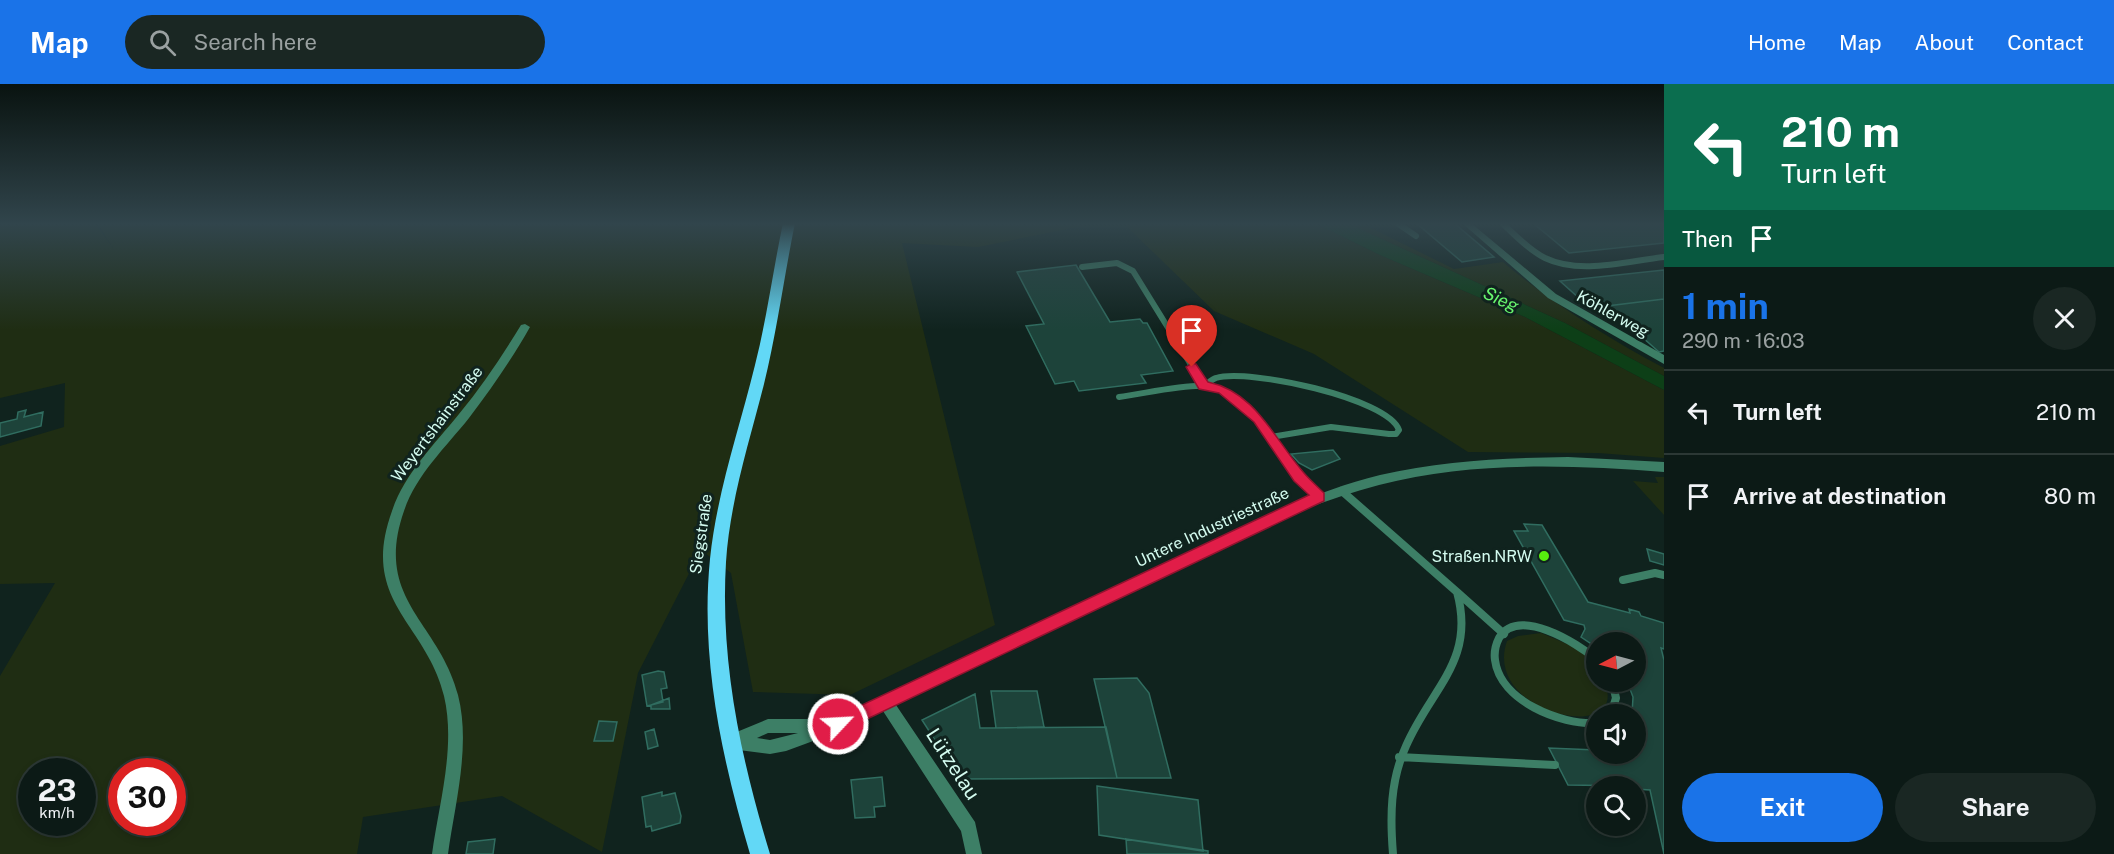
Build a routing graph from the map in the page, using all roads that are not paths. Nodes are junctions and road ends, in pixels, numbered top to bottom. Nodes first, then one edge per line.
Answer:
1 (782, 259) edge
2 (1508, 259) edge
3 (1549, 259) edge
4 (1644, 259) edge
5 (1082, 267) dead end
6 (525, 327) dead end
7 (1664, 360) edge
8 (1204, 386) junction
9 (1119, 397) dead end
10 (1271, 437) junction
11 (1664, 467) edge
12 (1340, 490) junction
13 (1319, 497) junction
14 (1664, 575) edge
15 (1623, 580) dead end
16 (1457, 592) junction
17 (1504, 634) junction
18 (1586, 651) edge
19 (886, 702) junction
20 (1586, 723) edge
21 (731, 742) junction
22 (1399, 757) junction
23 (1555, 765) dead end
24 (440, 854) edge
25 (760, 854) edge
26 (974, 854) edge
27 (1393, 854) edge

1 - 21 main road, Siegstraße
2 - 7 street, Köhlerweg
3 - 4 lane
5 - 8 lane
6 - 24 street, Weyertshainstraße
8 - 9 lane
8 - 10 lane
8 - 10 lane
10 - 13 lane
11 - 12 street, Untere Industriestraße
12 - 13 street, Untere Industriestraße
12 - 16 lane
13 - 19 street, Untere Industriestraße
14 - 15 lane
16 - 17 lane
16 - 22 lane
17 - 18 lane
17 - 20 lane
19 - 21 street, Untere Industriestraße
19 - 26 street, Lützelau
21 - 25 main road, Siegstraße
22 - 23 lane
22 - 27 lane

